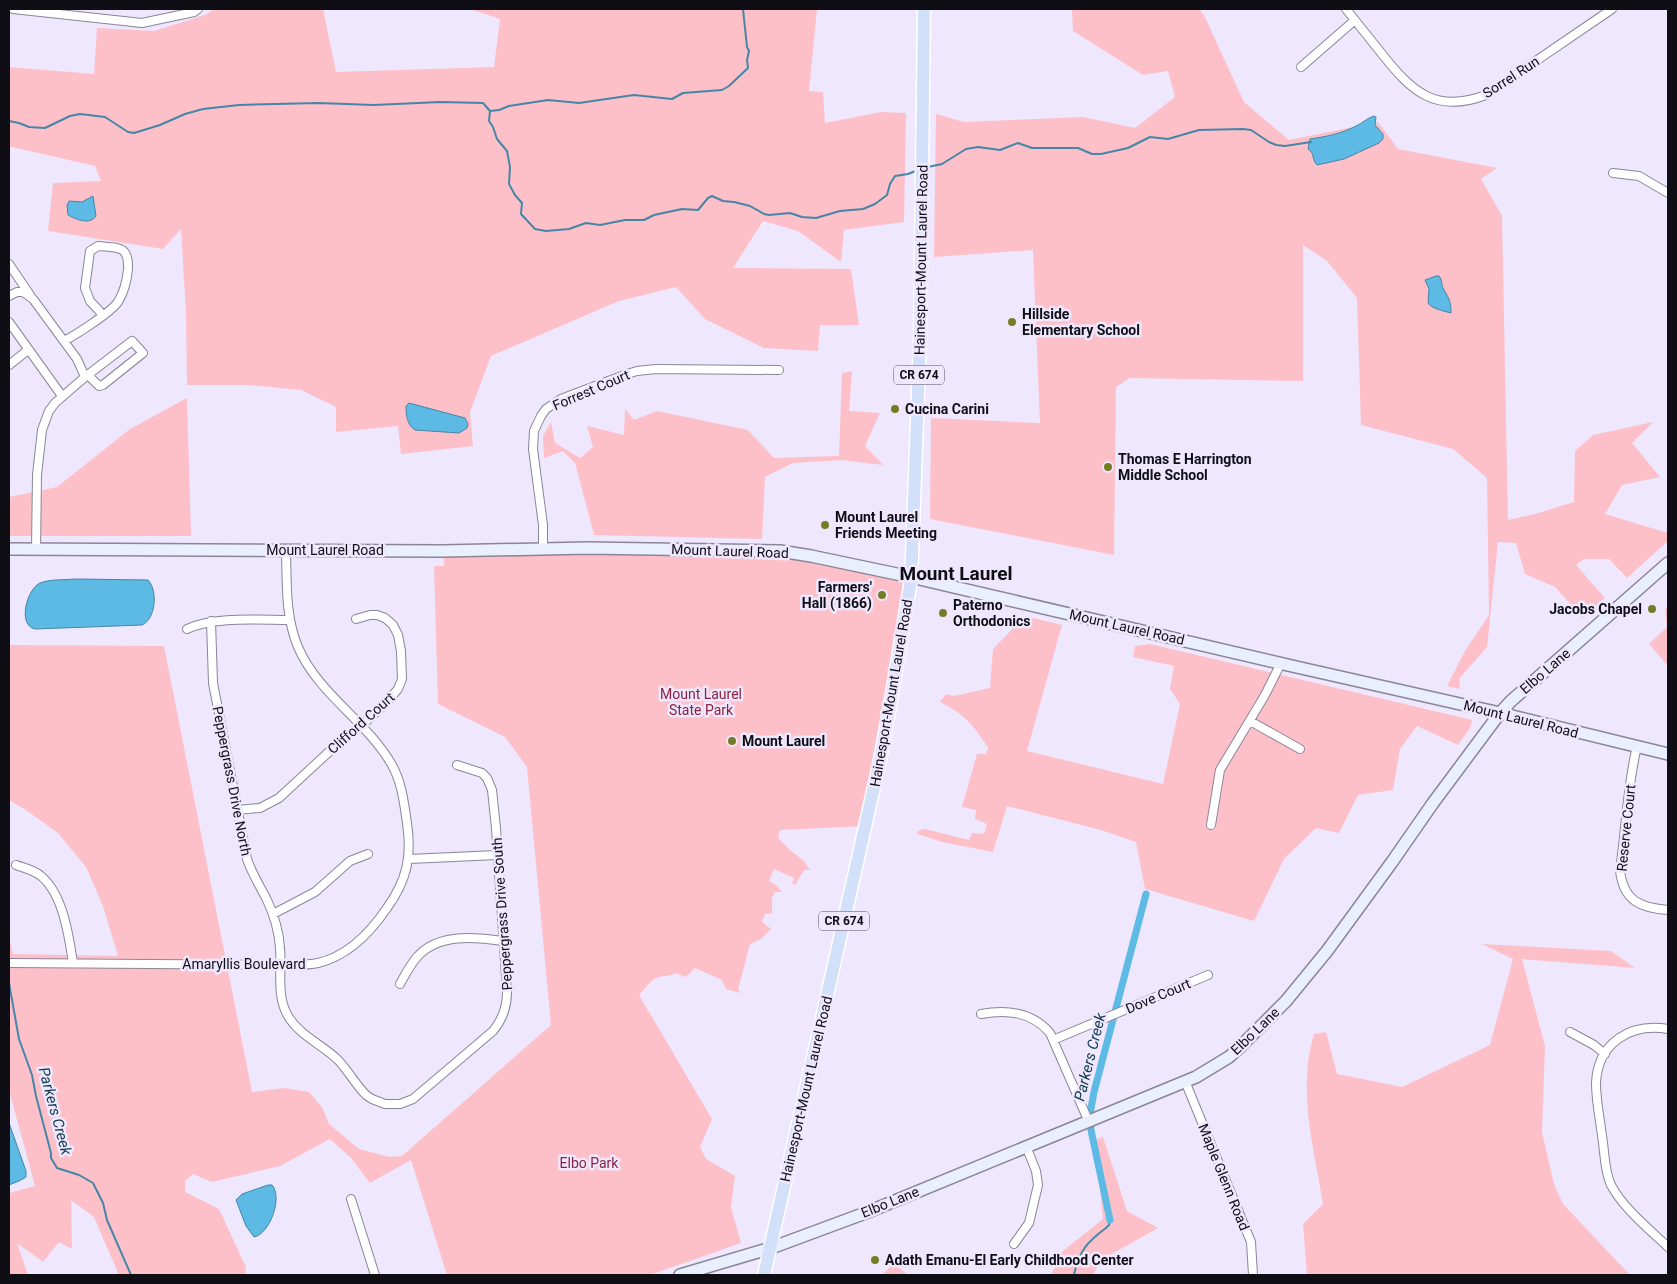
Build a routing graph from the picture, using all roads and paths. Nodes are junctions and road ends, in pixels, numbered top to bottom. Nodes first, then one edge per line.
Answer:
1 (13, 9) edge
2 (198, 9) edge
3 (924, 9) edge
4 (1346, 9) edge
5 (1612, 9) edge
6 (1354, 20) junction
7 (1301, 67) dead end
8 (1613, 173) dead end
9 (1668, 192) edge
10 (9, 264) edge
11 (9, 296) edge
12 (31, 297) junction
13 (103, 315) junction
14 (9, 322) edge
15 (64, 341) junction
16 (28, 350) junction
17 (9, 365) edge
18 (779, 370) dead end
19 (86, 376) junction
20 (62, 396) junction
21 (543, 548) junction
22 (9, 550) edge
23 (36, 550) junction
24 (286, 550) junction
25 (1668, 564) edge
26 (911, 577) junction
27 (356, 619) dead end
28 (290, 620) junction
29 (211, 622) junction
30 (187, 629) dead end
31 (1281, 663) junction
32 (1500, 713) junction
33 (1250, 721) junction
34 (361, 726) junction
35 (1637, 746) junction
36 (1300, 749) dead end
37 (1668, 754) edge
38 (457, 766) dead end
39 (237, 810) junction
40 (1210, 825) dead end
41 (368, 854) dead end
42 (497, 855) junction
43 (408, 859) junction
44 (16, 865) dead end
45 (1668, 910) edge
46 (273, 914) junction
47 (503, 941) junction
48 (9, 963) edge
49 (73, 963) junction
50 (280, 965) junction
51 (1208, 976) dead end
52 (400, 984) dead end
53 (981, 1014) dead end
54 (1668, 1029) edge
55 (1570, 1032) dead end
56 (1053, 1040) junction
57 (1605, 1054) junction
58 (1185, 1081) junction
59 (1088, 1120) junction
60 (1026, 1146) junction
61 (351, 1199) dead end
62 (1014, 1244) dead end
63 (1668, 1247) edge
64 (771, 1248) junction
65 (374, 1275) edge
66 (680, 1275) edge
67 (764, 1275) edge
68 (1253, 1275) edge

1 - 2 street
3 - 26 main road, Hainesport-Mount Laurel Road / CR 674
4 - 6 street, Sorrel Run
5 - 6 street, Sorrel Run
6 - 7 street
8 - 9 street
10 - 12 street
11 - 12 street
12 - 15 street
13 - 13 street
13 - 15 street
14 - 16 street
15 - 19 street
16 - 17 street
16 - 20 street
18 - 21 street, Forrest Court
19 - 19 street
19 - 20 street
20 - 23 street
21 - 24 main road, Mount Laurel Road
21 - 26 main road, Mount Laurel Road
22 - 23 main road, Mount Laurel Road
23 - 24 main road, Mount Laurel Road
24 - 28 street, Amaryllis Boulevard
25 - 32 main road, Elbo Lane
26 - 31 main road, Mount Laurel Road
26 - 64 main road, Hainesport-Mount Laurel Road / CR 674
27 - 34 street, Clifford Court
28 - 29 street
28 - 34 street, Amaryllis Boulevard
29 - 30 street
29 - 39 street, Peppergrass Drive North
31 - 32 main road, Mount Laurel Road
31 - 33 street
32 - 35 main road, Mount Laurel Road
32 - 58 main road, Elbo Lane
33 - 36 street
33 - 40 street
34 - 39 street, Clifford Court
34 - 43 street, Amaryllis Boulevard
35 - 37 main road, Mount Laurel Road
35 - 45 street, Reserve Court
38 - 42 street, Peppergrass Drive South
39 - 46 street, Peppergrass Drive North
41 - 46 street
42 - 43 street
42 - 47 street, Peppergrass Drive South
43 - 50 street, Amaryllis Boulevard
44 - 49 street
46 - 50 street, Peppergrass Drive North
47 - 50 street, Peppergrass Drive South
47 - 52 street
48 - 49 street, Amaryllis Boulevard
49 - 50 street, Amaryllis Boulevard
51 - 56 street, Dove Court
53 - 56 street
54 - 57 street
55 - 57 street
56 - 59 street
57 - 63 street
58 - 59 main road, Elbo Lane
58 - 68 street, Maple Glenn Road
59 - 60 main road, Elbo Lane
60 - 62 street
60 - 64 main road, Elbo Lane
61 - 65 street
64 - 66 main road, Elbo Lane
64 - 67 main road, Hainesport-Mount Laurel Road / CR 674

